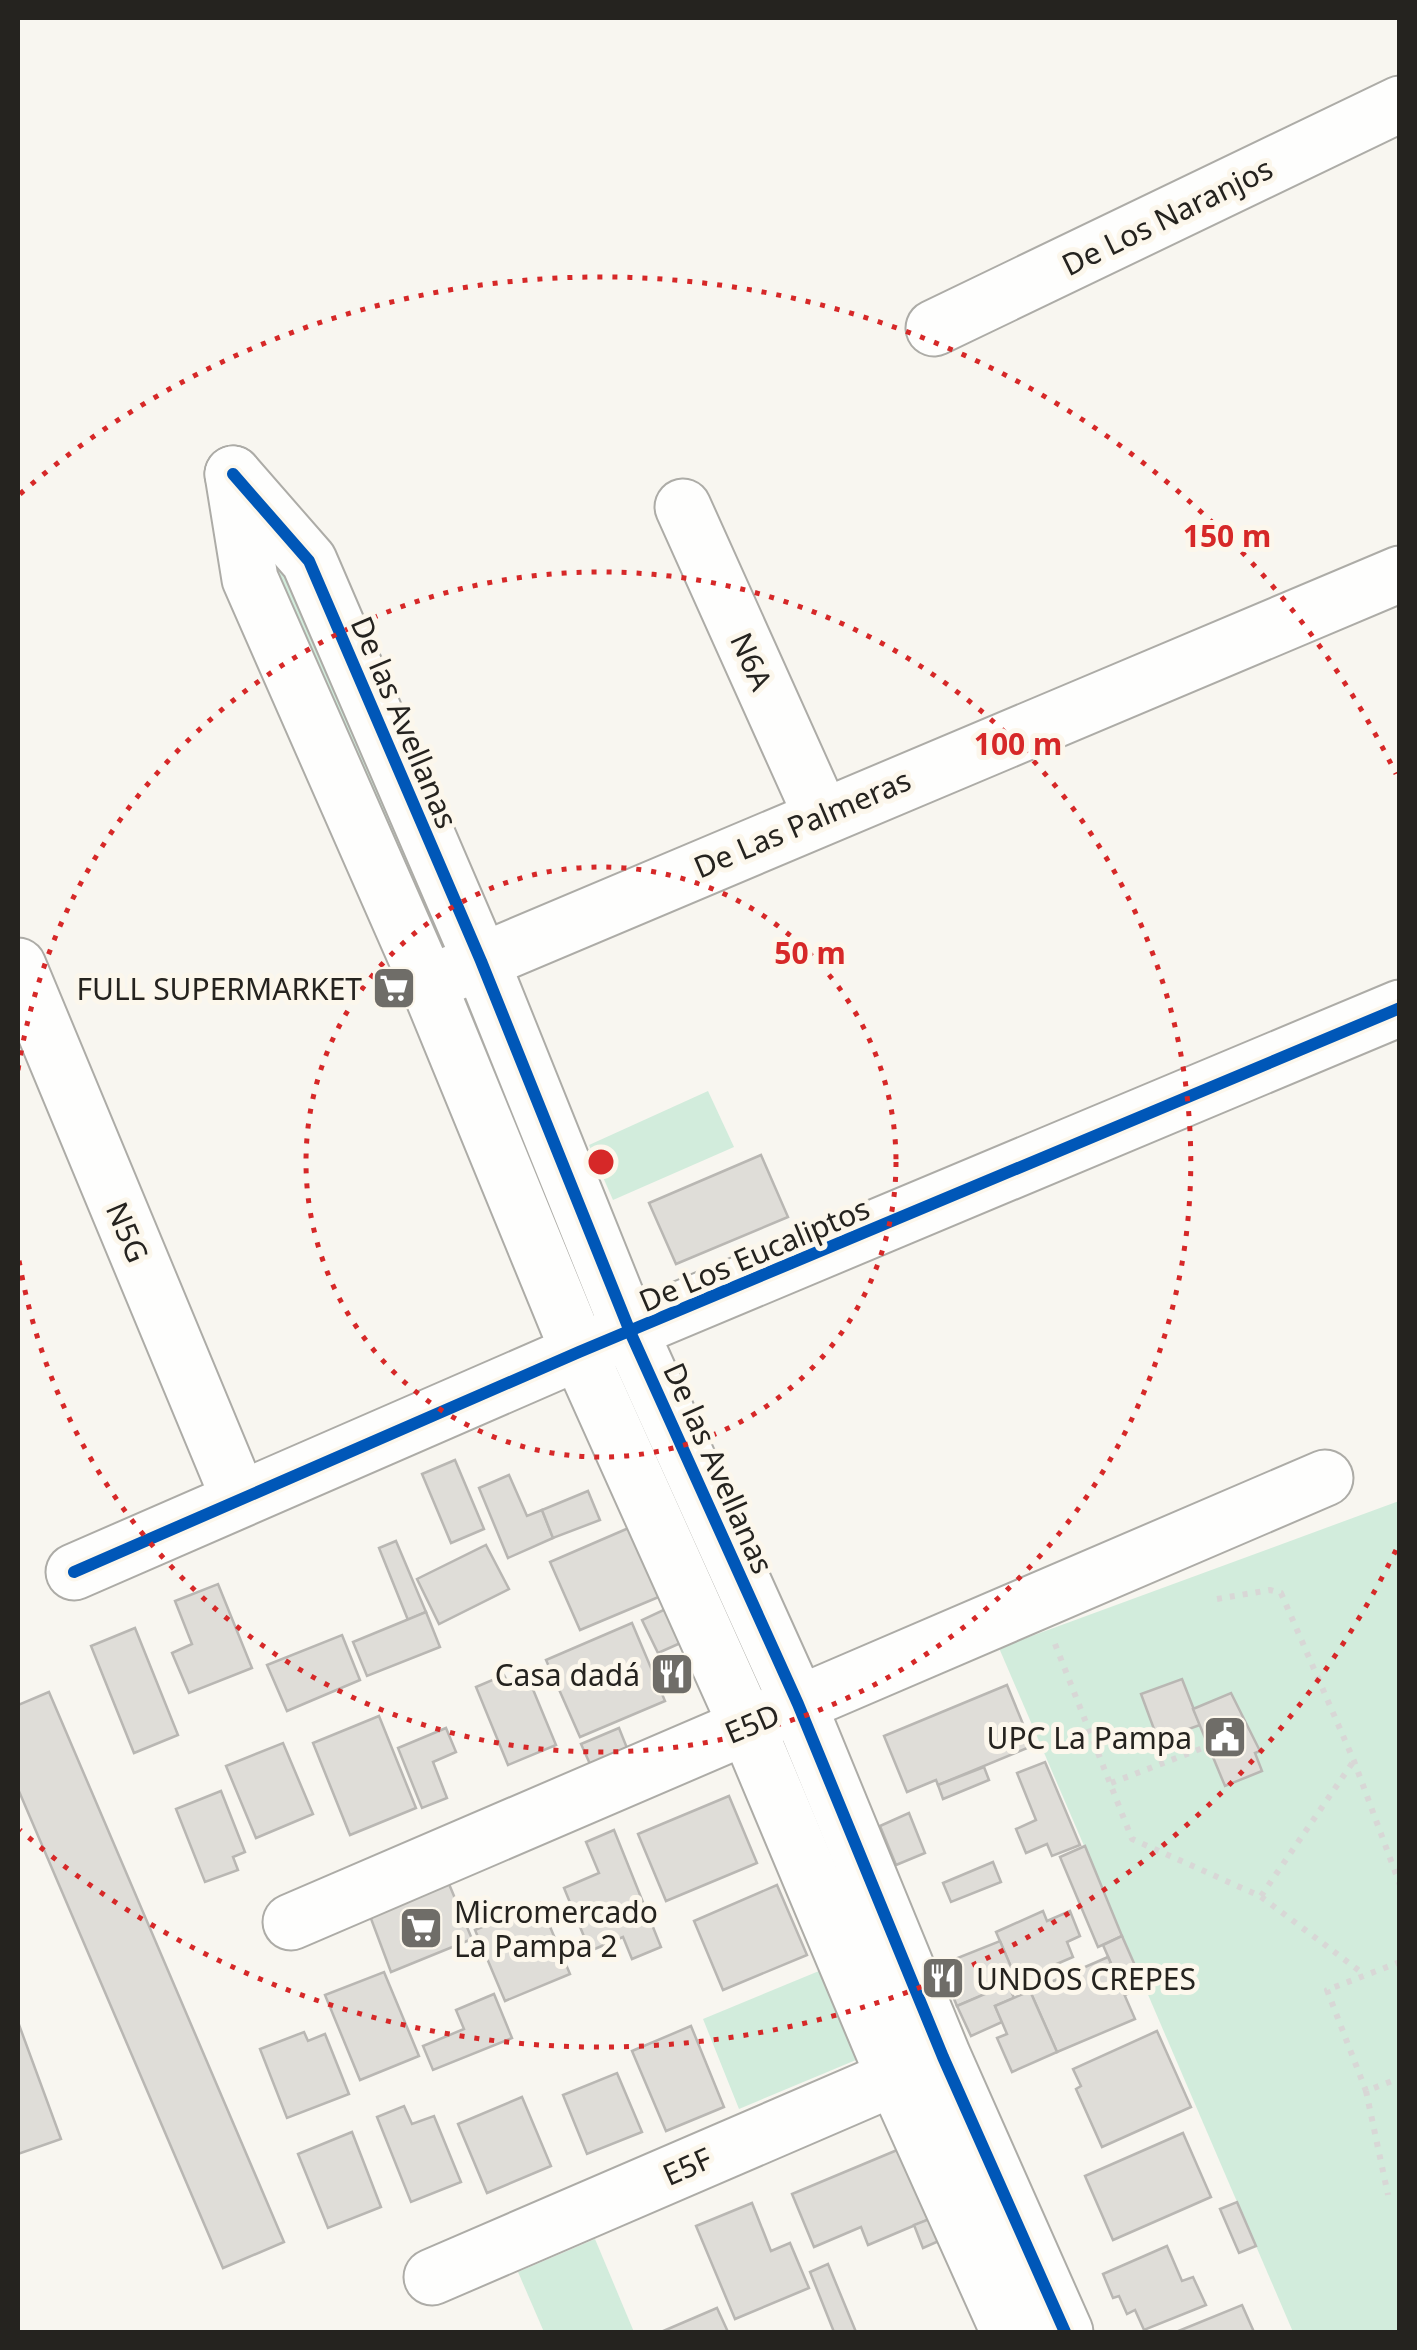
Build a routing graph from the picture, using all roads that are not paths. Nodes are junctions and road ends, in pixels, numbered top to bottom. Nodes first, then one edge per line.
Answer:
1 (1400, 104) edge
2 (934, 328) dead end
3 (683, 508) dead end
4 (1400, 574) edge
5 (821, 814) junction
6 (481, 960) junction
7 (18, 966) edge
8 (428, 984) junction
9 (1400, 1008) edge
10 (631, 1334) junction
11 (579, 1352) junction
12 (1325, 1478) dead end
13 (238, 1498) junction
14 (74, 1572) dead end
15 (798, 1704) junction
16 (747, 1726) junction
17 (291, 1922) dead end
18 (918, 2067) junction
19 (432, 2277) dead end
20 (1009, 2332) edge
21 (1065, 2332) edge

1 - 2 street, De Los Naranjos
3 - 5 street, N6A
4 - 5 street, De Las Palmeras
5 - 6 street, De Las Palmeras
6 - 8 street, De Las Palmeras
6 - 8 street, De las Avellanas
6 - 10 street, De las Avellanas
7 - 13 street, N5G
8 - 11 street, De las Avellanas
9 - 10 street, De Los Eucaliptos
10 - 11 street, De Los Eucaliptos
10 - 15 street, De las Avellanas
11 - 13 street, De Los Eucaliptos
11 - 16 street, De las Avellanas
12 - 15 street, E5D
13 - 14 street, De Los Eucaliptos
15 - 16 street, E5D
15 - 18 street, De las Avellanas
16 - 17 street, E5D
16 - 18 street, De las Avellanas
18 - 19 street, E5F
18 - 20 street, De las Avellanas
18 - 21 street, De las Avellanas

